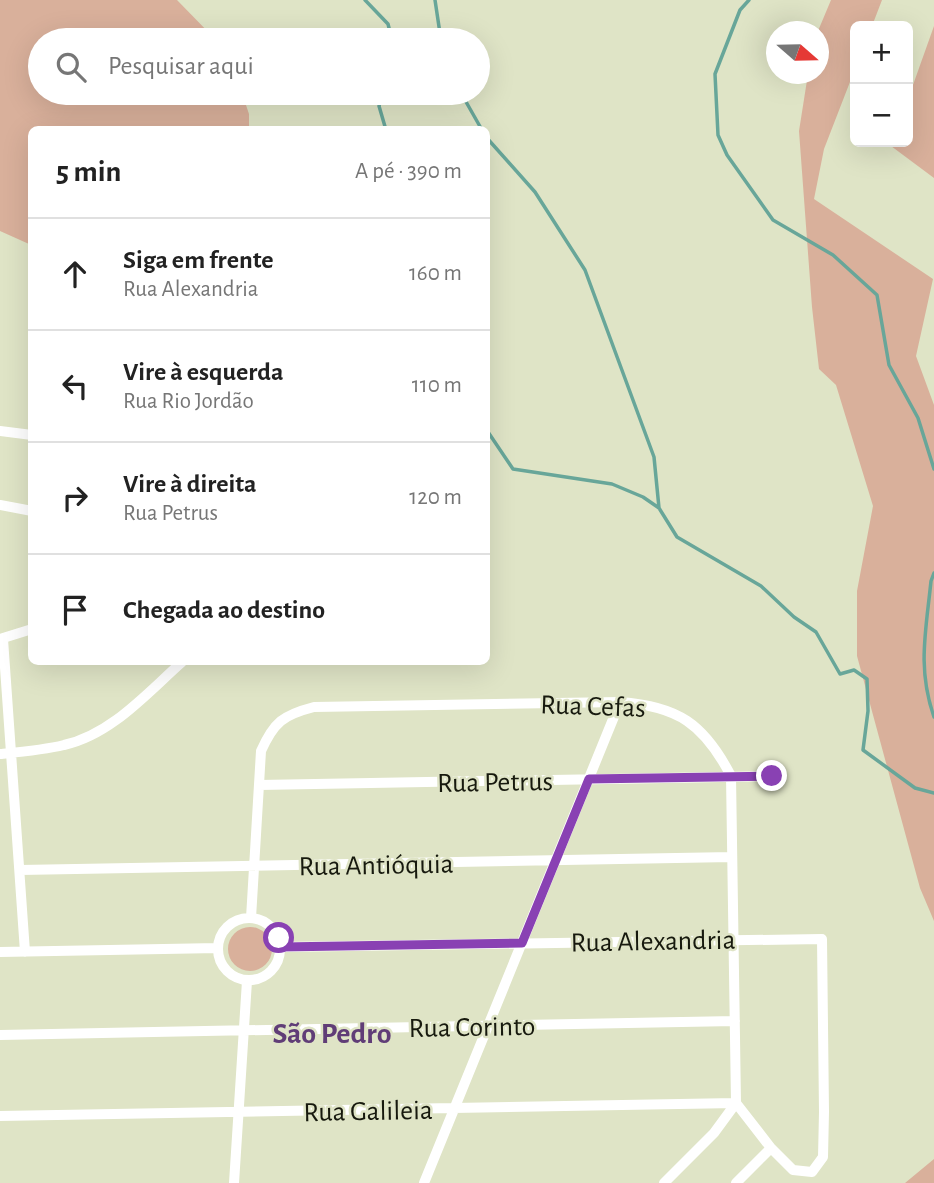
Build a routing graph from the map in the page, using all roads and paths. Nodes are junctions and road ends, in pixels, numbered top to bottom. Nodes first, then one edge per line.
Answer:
1 (0, 431) edge
2 (28, 434) edge
3 (0, 505) edge
4 (28, 510) edge
5 (28, 630) edge
6 (2, 639) edge
7 (179, 665) edge
8 (620, 702) junction
9 (11, 753) junction
10 (0, 754) edge
11 (731, 776) junction
12 (772, 776) dead end
13 (589, 779) junction
14 (259, 785) junction
15 (732, 857) junction
16 (555, 861) junction
17 (254, 866) junction
18 (20, 870) junction
19 (251, 918) junction
20 (733, 939) junction
21 (522, 943) junction
22 (281, 947) junction
23 (218, 948) junction
24 (0, 952) edge
25 (25, 952) junction
26 (247, 981) junction
27 (735, 1021) junction
28 (488, 1026) junction
29 (244, 1030) junction
30 (0, 1035) edge
31 (736, 1103) junction
32 (455, 1108) junction
33 (239, 1112) junction
34 (0, 1116) edge
35 (771, 1148) junction
36 (234, 1183) edge
37 (424, 1183) edge
38 (664, 1183) edge
39 (736, 1183) edge

1 - 2 street
3 - 4 street
5 - 6 street
6 - 9 street
7 - 9 street
8 - 11 street, Rua Cefas
8 - 13 street
8 - 14 street, Rua Cefas
9 - 10 street
9 - 18 street
11 - 12 street, Rua Petrus
11 - 13 street, Rua Petrus
11 - 15 street
13 - 14 street, Rua Petrus
13 - 16 street
14 - 17 street, Rua Cefas
15 - 16 street, Rua Antióquia
15 - 20 street
16 - 17 street, Rua Antióquia
16 - 21 street
17 - 18 street, Rua Antióquia
17 - 19 street, Rua Cefas
18 - 25 street
19 - 22 street
19 - 23 street
20 - 21 street, Rua Alexandria
20 - 27 street
20 - 35 street, Rua Alexandria
21 - 22 street, Rua Alexandria
21 - 28 street
22 - 26 street
23 - 25 street
23 - 26 street
24 - 25 street
26 - 29 street
27 - 28 street, Rua Corinto
27 - 31 street
28 - 29 street, Rua Corinto
28 - 32 street
29 - 30 street, Rua Corinto
29 - 33 street
31 - 32 street, Rua Galileia
31 - 35 street
31 - 38 street
32 - 33 street, Rua Galileia
32 - 37 street
33 - 34 street, Rua Galileia
33 - 36 street
35 - 39 street

